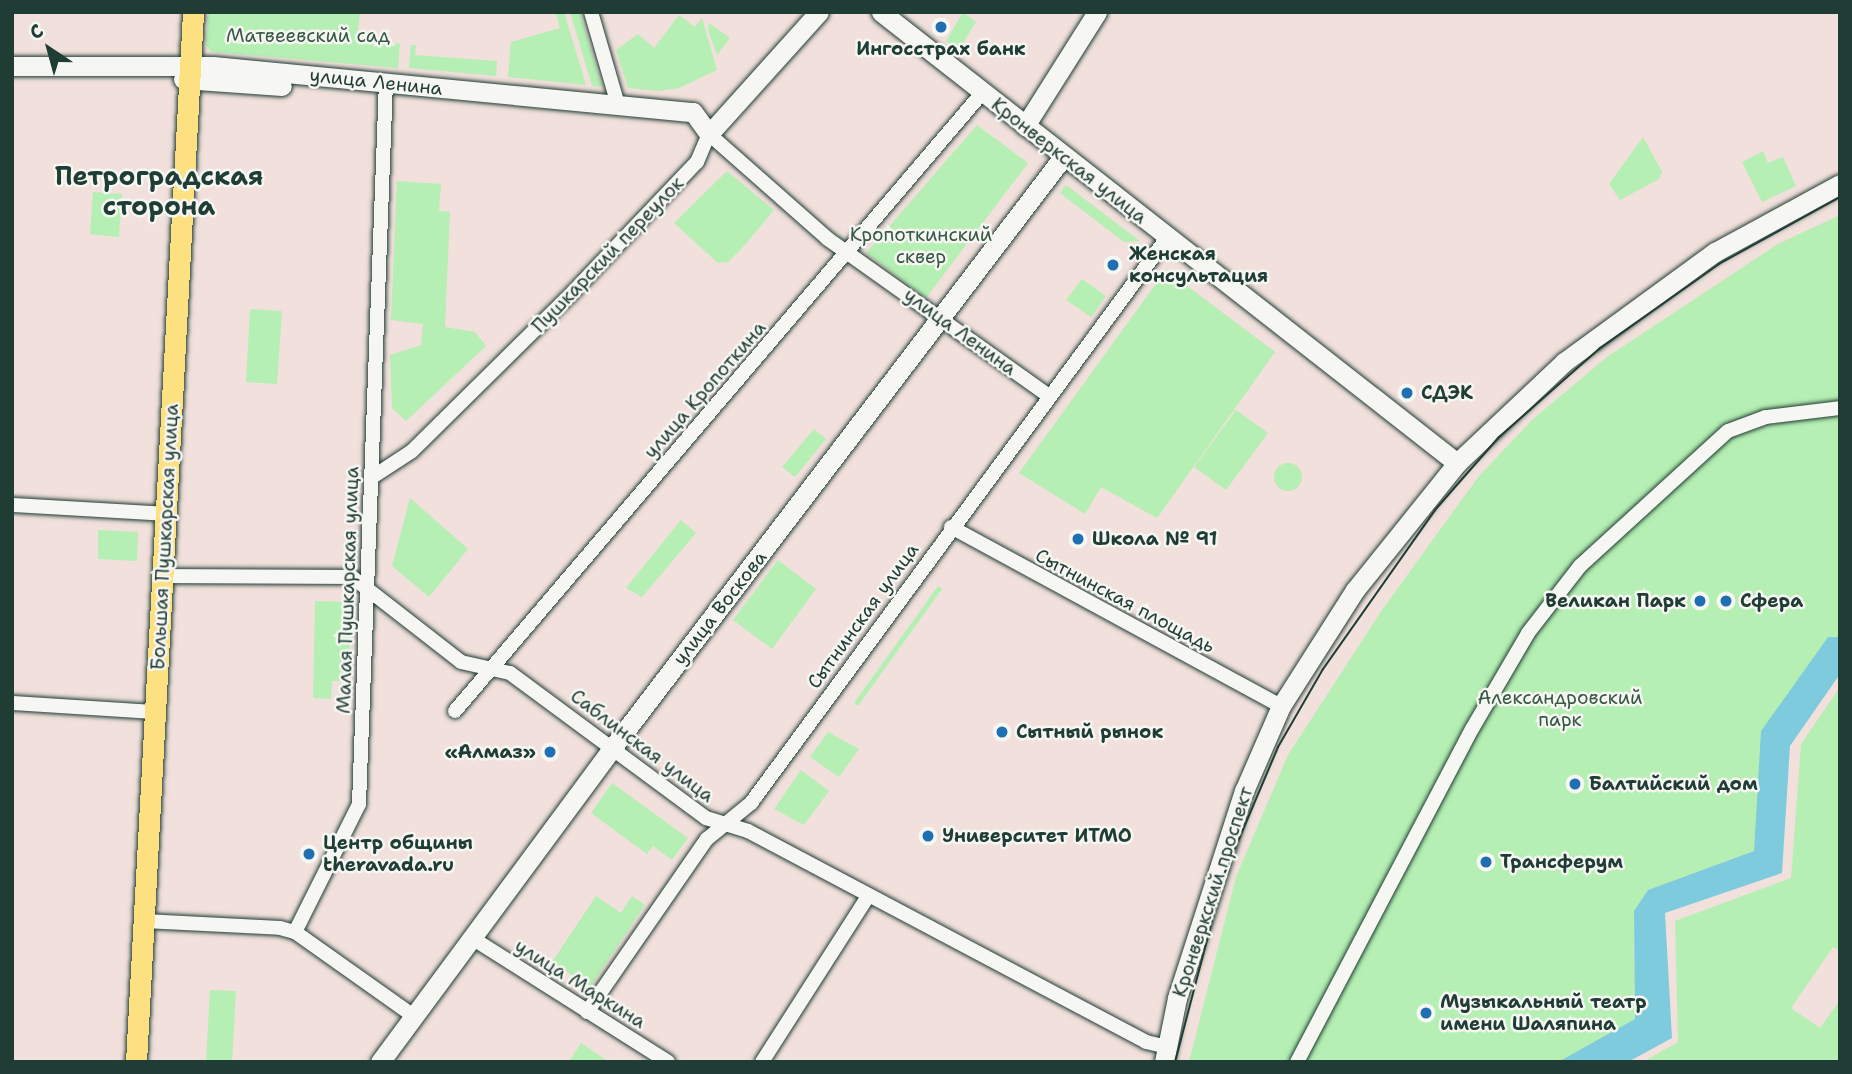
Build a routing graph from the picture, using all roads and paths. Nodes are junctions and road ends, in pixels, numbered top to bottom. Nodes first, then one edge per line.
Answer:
1 (193, 12) edge
2 (591, 12) edge
3 (819, 12) edge
4 (880, 12) edge
5 (1097, 12) edge
6 (21, 67) edge
7 (190, 73) junction
8 (386, 89) junction
9 (982, 93) junction
10 (618, 105) junction
11 (1025, 126) junction
12 (709, 134) junction
13 (1063, 157) junction
14 (1840, 184) edge
15 (1167, 238) junction
16 (845, 250) junction
17 (944, 319) junction
18 (1049, 396) junction
19 (1840, 408) edge
20 (1457, 463) junction
21 (374, 476) junction
22 (12, 505) edge
23 (166, 514) junction
24 (951, 527) junction
25 (163, 576) junction
26 (366, 584) junction
27 (489, 669) junction
28 (12, 703) edge
29 (1281, 706) junction
30 (455, 711) dead end
31 (155, 712) junction
32 (610, 751) junction
33 (726, 824) junction
34 (869, 895) junction
35 (144, 921) junction
36 (295, 932) junction
37 (472, 938) junction
38 (587, 1012) junction
39 (415, 1017) junction
40 (1166, 1054) edge
41 (136, 1062) edge
42 (380, 1062) edge
43 (668, 1062) edge
44 (762, 1062) edge
45 (1297, 1062) edge

1 - 7 main road, Большая Пушкарская улица
2 - 10 street
3 - 12 street, Пушкарский переулок
4 - 9 street, Кронверкская улица
5 - 11 street
6 - 7 street, улица Ленина
7 - 8 street, улица Ленина
7 - 23 main road, Большая Пушкарская улица
8 - 10 street, улица Ленина
8 - 12 street, улица Ленина
8 - 21 street, Малая Пушкарская улица
9 - 11 street, Кронверкская улица
9 - 16 street, улица Кропоткина
10 - 12 street, улица Ленина
11 - 13 street, Кронверкская улица
12 - 16 street, улица Ленина
12 - 21 street, Пушкарский переулок
13 - 15 street, Кронверкская улица
13 - 17 street, улица Воскова
14 - 20 street, Кронверкский проспект
15 - 18 street, Сытнинская улица
15 - 20 street, Кронверкская улица
16 - 17 street, улица Ленина
16 - 27 street, улица Кропоткина
17 - 18 street, улица Ленина
17 - 32 street, улица Воскова
18 - 24 street, Сытнинская улица
19 - 45 street
20 - 29 street, Кронверкский проспект
21 - 26 street, Малая Пушкарская улица
22 - 23 street
23 - 25 main road, Большая Пушкарская улица
24 - 29 street, Сытнинская площадь
24 - 33 street, Сытнинская улица
25 - 26 street, Саблинская улица
25 - 31 main road, Большая Пушкарская улица
26 - 27 street, Саблинская улица
26 - 36 street, Малая Пушкарская улица
27 - 30 street, улица Кропоткина
27 - 32 street, Саблинская улица
28 - 31 street
29 - 40 street, Кронверкский проспект
31 - 35 main road, Большая Пушкарская улица
32 - 33 street, Саблинская улица
32 - 37 street, улица Воскова
33 - 34 street, Саблинская улица
33 - 38 street, Сытнинская улица
34 - 40 street, Саблинская улица
34 - 44 street
35 - 36 street
35 - 41 main road, Большая Пушкарская улица
36 - 39 street
37 - 38 street, улица Маркина
37 - 39 street, улица Воскова
38 - 43 street, улица Маркина
39 - 42 street, улица Воскова

